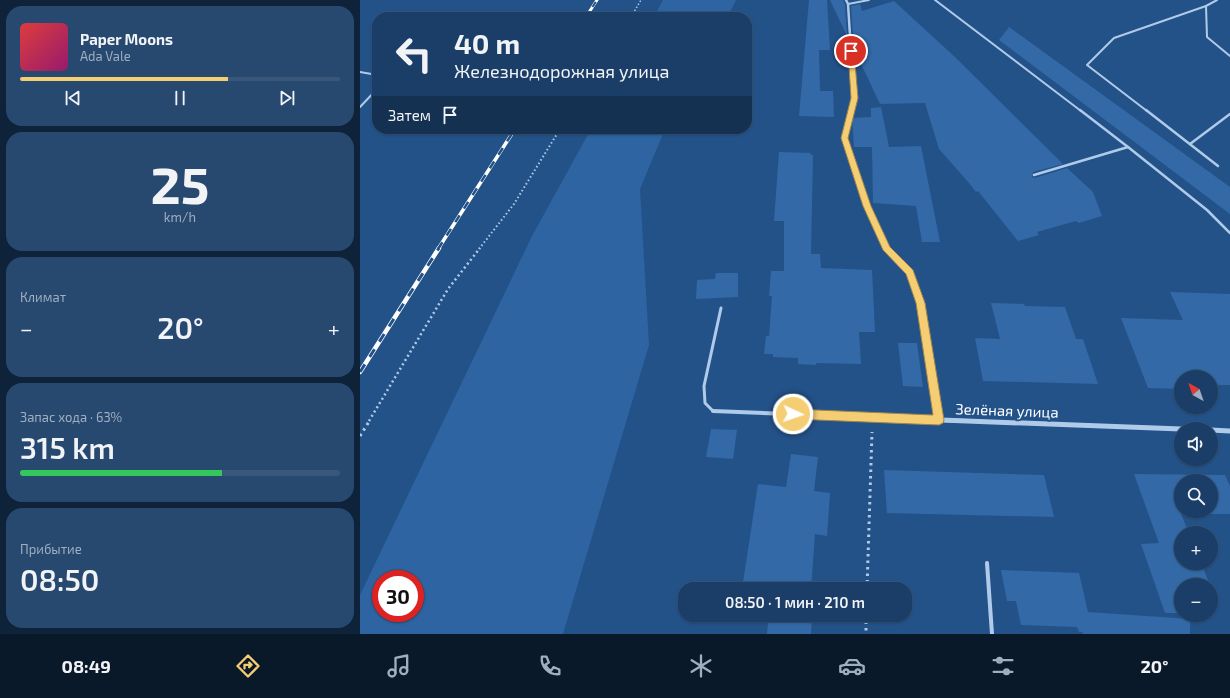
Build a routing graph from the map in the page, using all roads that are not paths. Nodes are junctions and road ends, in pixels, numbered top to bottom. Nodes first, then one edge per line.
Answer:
1 (869, 0) edge
2 (935, 0) edge
3 (1217, 0) edge
4 (847, 2) edge
5 (1206, 6) junction
6 (1230, 56) edge
7 (360, 72) edge
8 (372, 74) edge
9 (372, 95) edge
10 (360, 107) edge
11 (1230, 114) edge
12 (1190, 144) junction
13 (1128, 146) junction
14 (1218, 166) dead end
15 (1034, 175) dead end
16 (1230, 233) edge
17 (721, 308) dead end
18 (713, 410) joint
19 (939, 420) junction
20 (1174, 429) edge
21 (1218, 430) edge
22 (1230, 431) edge
23 (987, 563) dead end
24 (992, 634) edge

1 - 4 lane
2 - 13 lane
3 - 5 lane
4 - 19 street
5 - 6 lane
5 - 12 lane
7 - 8 lane
9 - 10 lane
11 - 12 lane
12 - 14 lane
13 - 15 lane
13 - 16 lane
17 - 18 lane
18 - 19 street, Зелёная улица
19 - 20 street, Зелёная улица
21 - 22 street
23 - 24 lane

